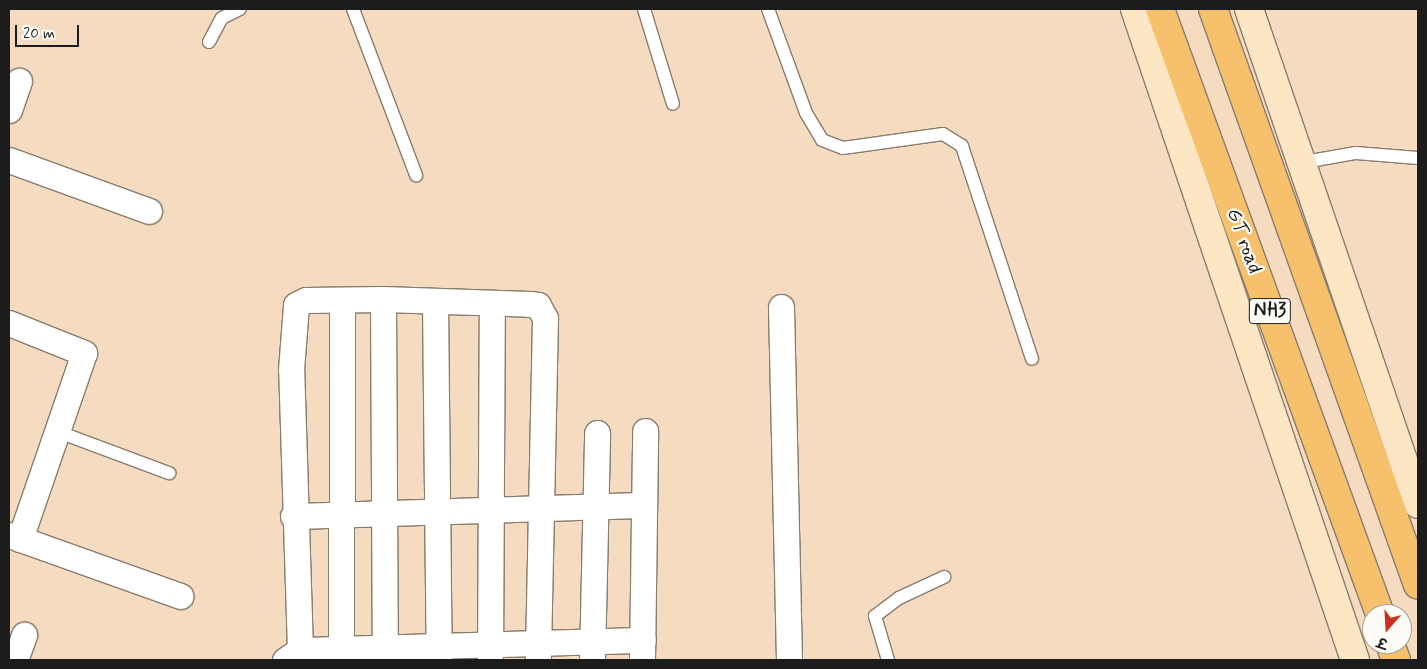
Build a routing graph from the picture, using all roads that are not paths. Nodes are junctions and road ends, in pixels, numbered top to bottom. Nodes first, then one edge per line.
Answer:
1 (240, 9) edge
2 (352, 9) edge
3 (644, 9) edge
4 (768, 9) edge
5 (1135, 9) edge
6 (1160, 9) edge
7 (1213, 9) edge
8 (1249, 9) edge
9 (209, 42) dead end
10 (19, 82) dead end
11 (673, 104) dead end
12 (9, 110) edge
13 (1418, 158) edge
14 (9, 160) edge
15 (1299, 163) junction
16 (416, 175) dead end
17 (149, 211) dead end
18 (384, 299) junction
19 (342, 300) junction
20 (435, 302) junction
21 (492, 306) junction
22 (781, 307) dead end
23 (9, 323) edge
24 (1032, 359) dead end
25 (56, 431) junction
26 (645, 432) dead end
27 (597, 433) dead end
28 (169, 473) dead end
29 (1418, 504) edge
30 (643, 505) junction
31 (489, 506) junction
32 (540, 506) junction
33 (593, 507) junction
34 (437, 510) junction
35 (384, 512) junction
36 (341, 514) junction
37 (293, 516) junction
38 (14, 537) edge
39 (944, 577) dead end
40 (1418, 585) edge
41 (180, 596) dead end
42 (1376, 604) edge
43 (24, 635) dead end
44 (642, 650) edge
45 (538, 651) edge
46 (592, 651) edge
47 (490, 652) edge
48 (439, 653) edge
49 (341, 654) edge
50 (384, 654) edge
51 (292, 655) edge
52 (15, 660) edge
53 (788, 660) edge
54 (888, 660) edge
55 (1355, 660) edge

1 - 9 lane
2 - 16 lane
3 - 11 lane
4 - 24 lane
5 - 55 main road
6 - 42 highway, GT road / NH3
7 - 40 highway, NH3
8 - 15 main road
10 - 12 street
13 - 15 lane
14 - 17 street
15 - 29 main road
18 - 19 street
18 - 20 street
18 - 35 street
19 - 36 street
19 - 37 street
20 - 21 street
20 - 34 street
21 - 31 street
21 - 32 street
22 - 53 street
23 - 25 street
25 - 28 lane
25 - 38 street
26 - 30 street
27 - 33 street
30 - 33 street
30 - 44 street
31 - 32 street
31 - 34 street
31 - 47 street
32 - 33 street
32 - 45 street
33 - 46 street
34 - 35 street
34 - 48 street
35 - 36 street
35 - 50 street
36 - 37 street
36 - 49 street
37 - 51 street
38 - 41 street
39 - 54 lane
43 - 52 street
44 - 46 street
45 - 46 street
45 - 47 street
47 - 48 street
48 - 50 street
49 - 50 street
49 - 51 street

